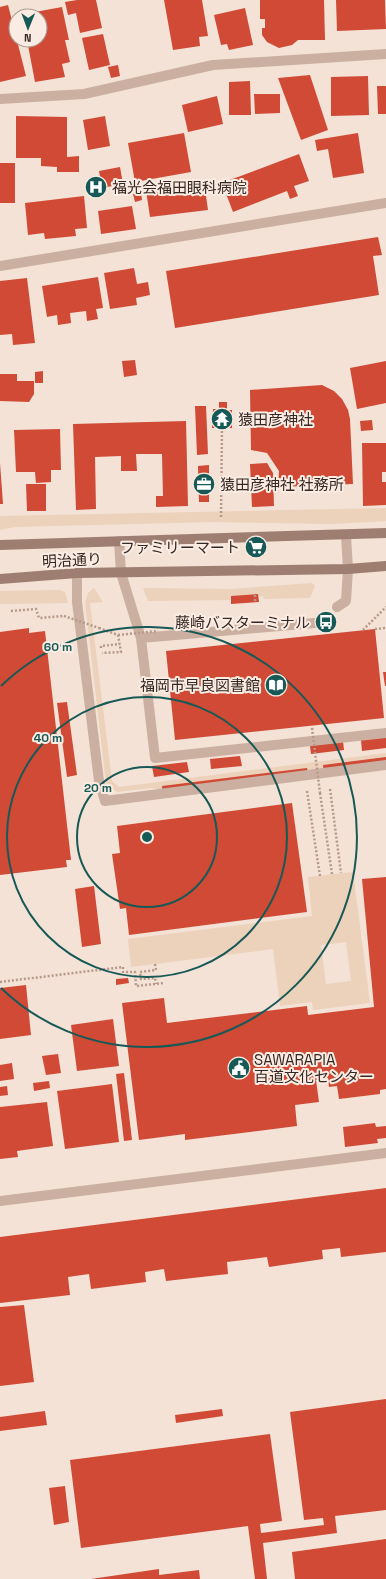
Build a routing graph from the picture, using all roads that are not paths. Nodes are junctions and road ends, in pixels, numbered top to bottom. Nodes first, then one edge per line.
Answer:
1 (386, 54) edge
2 (0, 100) edge
3 (386, 203) edge
4 (0, 266) edge
5 (386, 533) edge
6 (346, 536) junction
7 (119, 541) junction
8 (0, 545) edge
9 (386, 566) edge
10 (348, 569) junction
11 (77, 573) junction
12 (121, 573) junction
13 (0, 579) edge
14 (337, 607) dead end
15 (326, 622) dead end
16 (141, 638) junction
17 (386, 733) edge
18 (386, 766) edge
19 (386, 1153) edge
20 (0, 1201) edge

1 - 2 street
3 - 4 street
5 - 6 street, 明治通り
6 - 7 street, 明治通り
6 - 10 street
7 - 8 street, 明治通り
7 - 12 street
9 - 10 street, 明治通り
10 - 12 street, 明治通り
10 - 14 street
11 - 12 street, 明治通り
11 - 13 street, 明治通り
11 - 18 street
12 - 16 street
15 - 16 street
16 - 17 street
19 - 20 street

